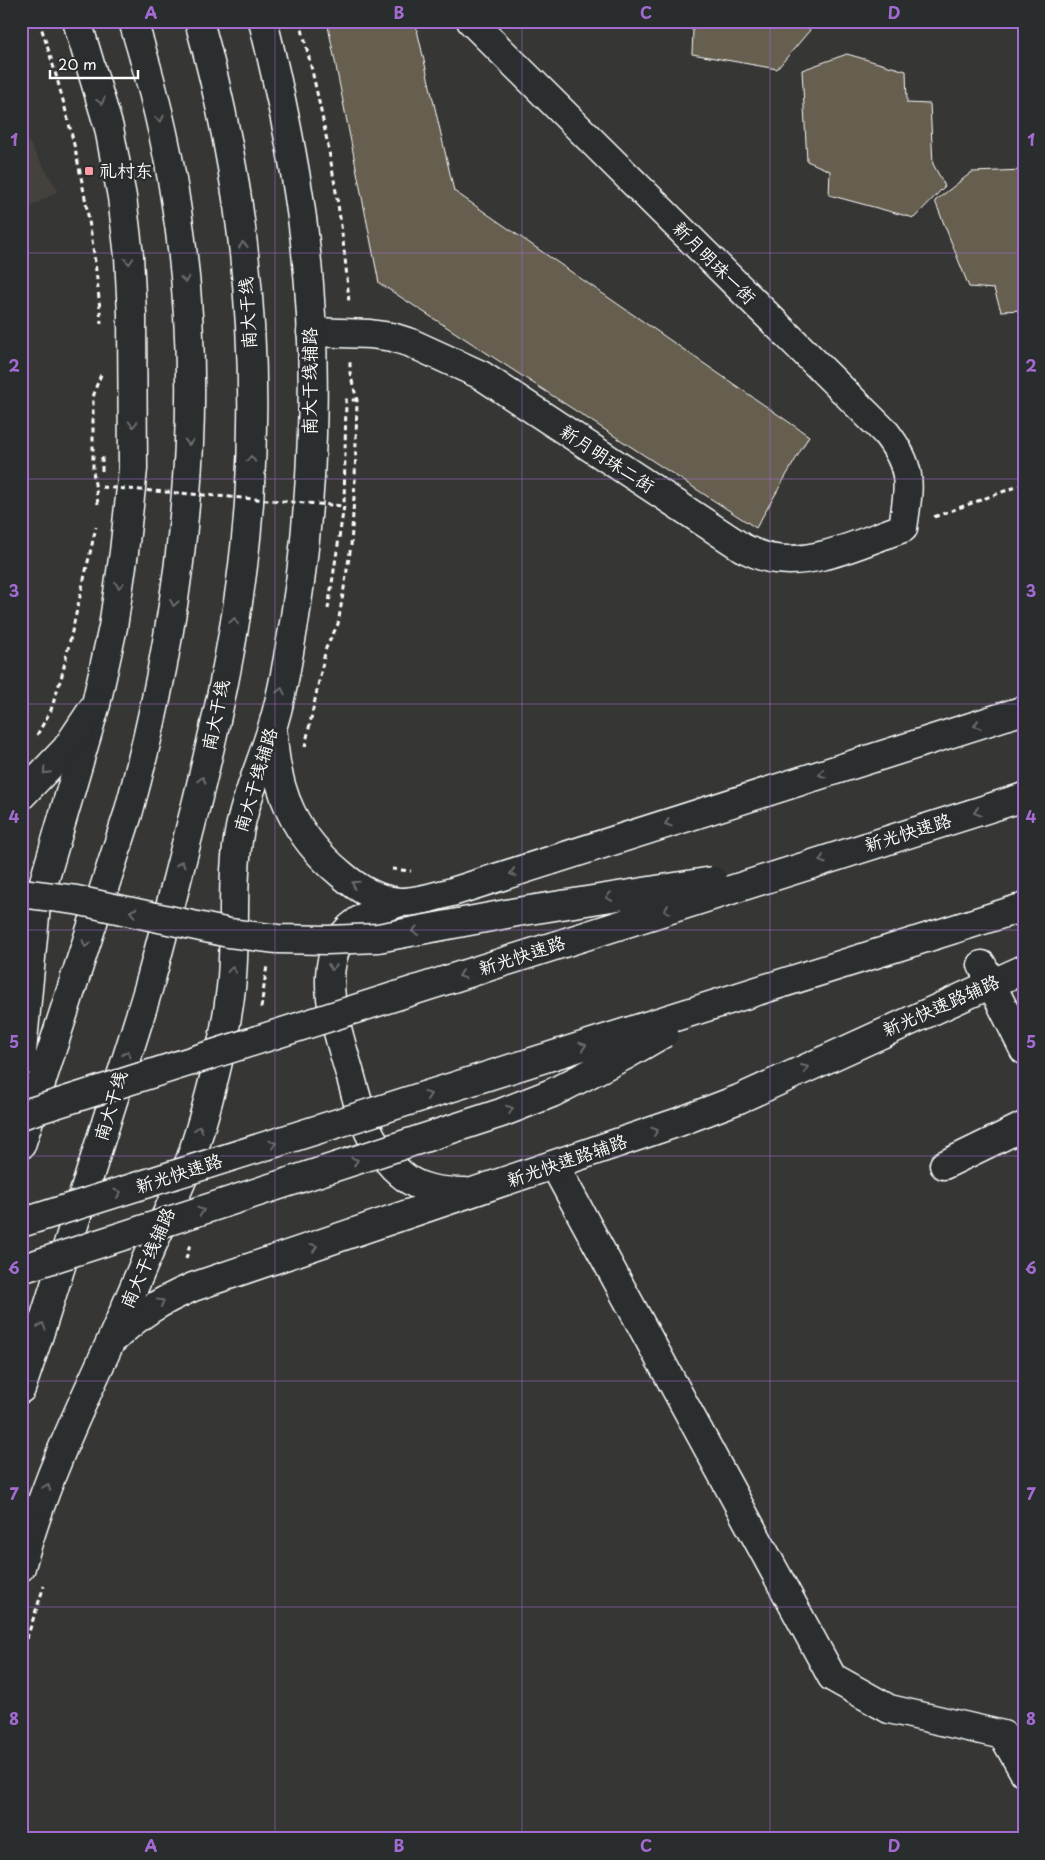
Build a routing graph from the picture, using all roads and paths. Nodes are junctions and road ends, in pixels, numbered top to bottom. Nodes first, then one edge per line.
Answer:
1 (39, 21) edge
2 (77, 21) edge
3 (133, 21) edge
4 (199, 21) edge
5 (263, 21) edge
6 (300, 21) edge
7 (471, 21) edge
8 (349, 302) dead end
9 (101, 329) dead end
10 (311, 332) junction
11 (104, 368) dead end
12 (350, 373) dead end
13 (96, 387) junction
14 (102, 389) dead end
15 (357, 400) junction
16 (1024, 484) edge
17 (102, 487) dead end
18 (99, 506) dead end
19 (344, 506) junction
20 (98, 518) dead end
21 (903, 528) junction
22 (326, 618) dead end
23 (322, 643) dead end
24 (326, 648) junction
25 (96, 704) junction
26 (1024, 710) edge
27 (273, 727) junction
28 (34, 740) dead end
29 (304, 750) dead end
30 (21, 796) edge
31 (1024, 797) edge
32 (386, 869) dead end
33 (796, 869) junction
34 (418, 870) dead end
35 (21, 893) edge
36 (400, 902) junction
37 (1024, 907) edge
38 (35, 916) junction
39 (21, 940) edge
40 (982, 965) dead end
41 (1024, 969) edge
42 (709, 1007) junction
43 (1024, 1050) edge
44 (21, 1062) edge
45 (21, 1115) edge
46 (1024, 1126) edge
47 (21, 1145) edge
48 (944, 1165) dead end
49 (555, 1166) junction
50 (476, 1192) junction
51 (21, 1224) edge
52 (21, 1269) edge
53 (110, 1343) junction
54 (21, 1389) edge
55 (26, 1535) edge
56 (21, 1567) edge
57 (44, 1585) dead end
58 (22, 1656) edge
59 (1024, 1772) edge

1 - 9 path
2 -> 25 main road
3 -> 47 main road
54 -> 4 main road, 南大干线
5 - 10 main road, 南大干线辅路
6 - 8 path
7 - 21 main road, 新月明珠一街
10 - 21 main road, 新月明珠二街
27 -> 10 main road, 南大干线辅路
11 - 13 path
12 - 15 path
13 - 14 path
13 - 18 path
15 - 19 path
15 - 24 path
16 - 21 path
17 - 19 path, bridge
19 - 22 path
20 - 28 path
23 - 24 path
24 - 29 path
25 -> 30 main road
25 - 38 main road
26 -> 36 main road
36 -> 27 main road
53 -> 27 main road, 南大干线辅路
31 -> 33 main road, 新光快速路, bridge
32 - 34 path
33 -> 35 main road, bridge
33 -> 45 main road, 新光快速路, bridge
36 -> 50 main road
37 - 42 main road, 新光快速路, bridge
38 - 39 main road
38 - 44 main road
40 - 43 main road
49 -> 41 main road, 新光快速路辅路
51 -> 42 main road, 新光快速路, bridge
52 -> 42 main road, bridge
46 - 48 main road
49 - 50 main road, 新光快速路辅路
49 - 59 main road
53 -> 50 main road, 新光快速路辅路
55 -> 53 main road, 南大干线辅路
55 - 56 main road, 南大干线辅路
57 - 58 path

